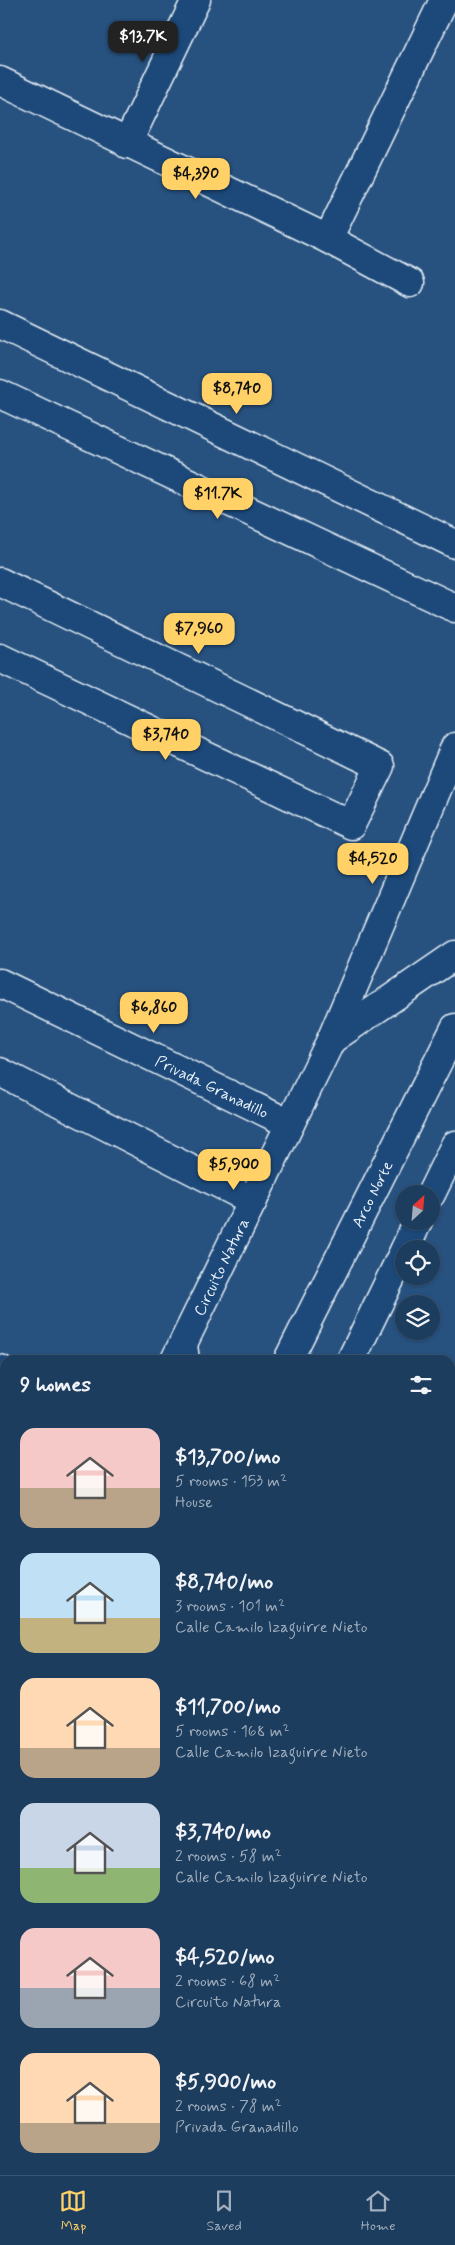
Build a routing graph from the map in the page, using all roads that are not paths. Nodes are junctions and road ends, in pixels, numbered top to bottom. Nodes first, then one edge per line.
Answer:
1 (196, 0) edge
2 (444, 0) edge
3 (0, 81) edge
4 (127, 144) junction
5 (328, 239) junction
6 (410, 282) dead end
7 (0, 324) edge
8 (0, 394) edge
9 (455, 544) edge
10 (0, 582) edge
11 (455, 608) edge
12 (0, 658) edge
13 (455, 747) edge
14 (455, 955) edge
15 (0, 983) edge
16 (455, 1028) edge
17 (331, 1040) junction
18 (0, 1072) edge
19 (290, 1124) junction
20 (455, 1145) edge
21 (435, 1185) edge
22 (253, 1201) junction
23 (395, 1269) edge
24 (181, 1355) edge
25 (291, 1355) edge
26 (353, 1355) edge

1 - 4 street
2 - 5 street
3 - 4 street
4 - 5 street
5 - 6 street
7 - 9 street
8 - 11 street
10 - 12 street
13 - 17 street, Circuito Natura
14 - 17 street
15 - 19 street, Privada Granadillo
16 - 25 street, Arco Norte
17 - 19 street, Circuito Natura
18 - 22 street
19 - 22 street, Circuito Natura
20 - 21 street
22 - 24 street, Circuito Natura
23 - 26 street

